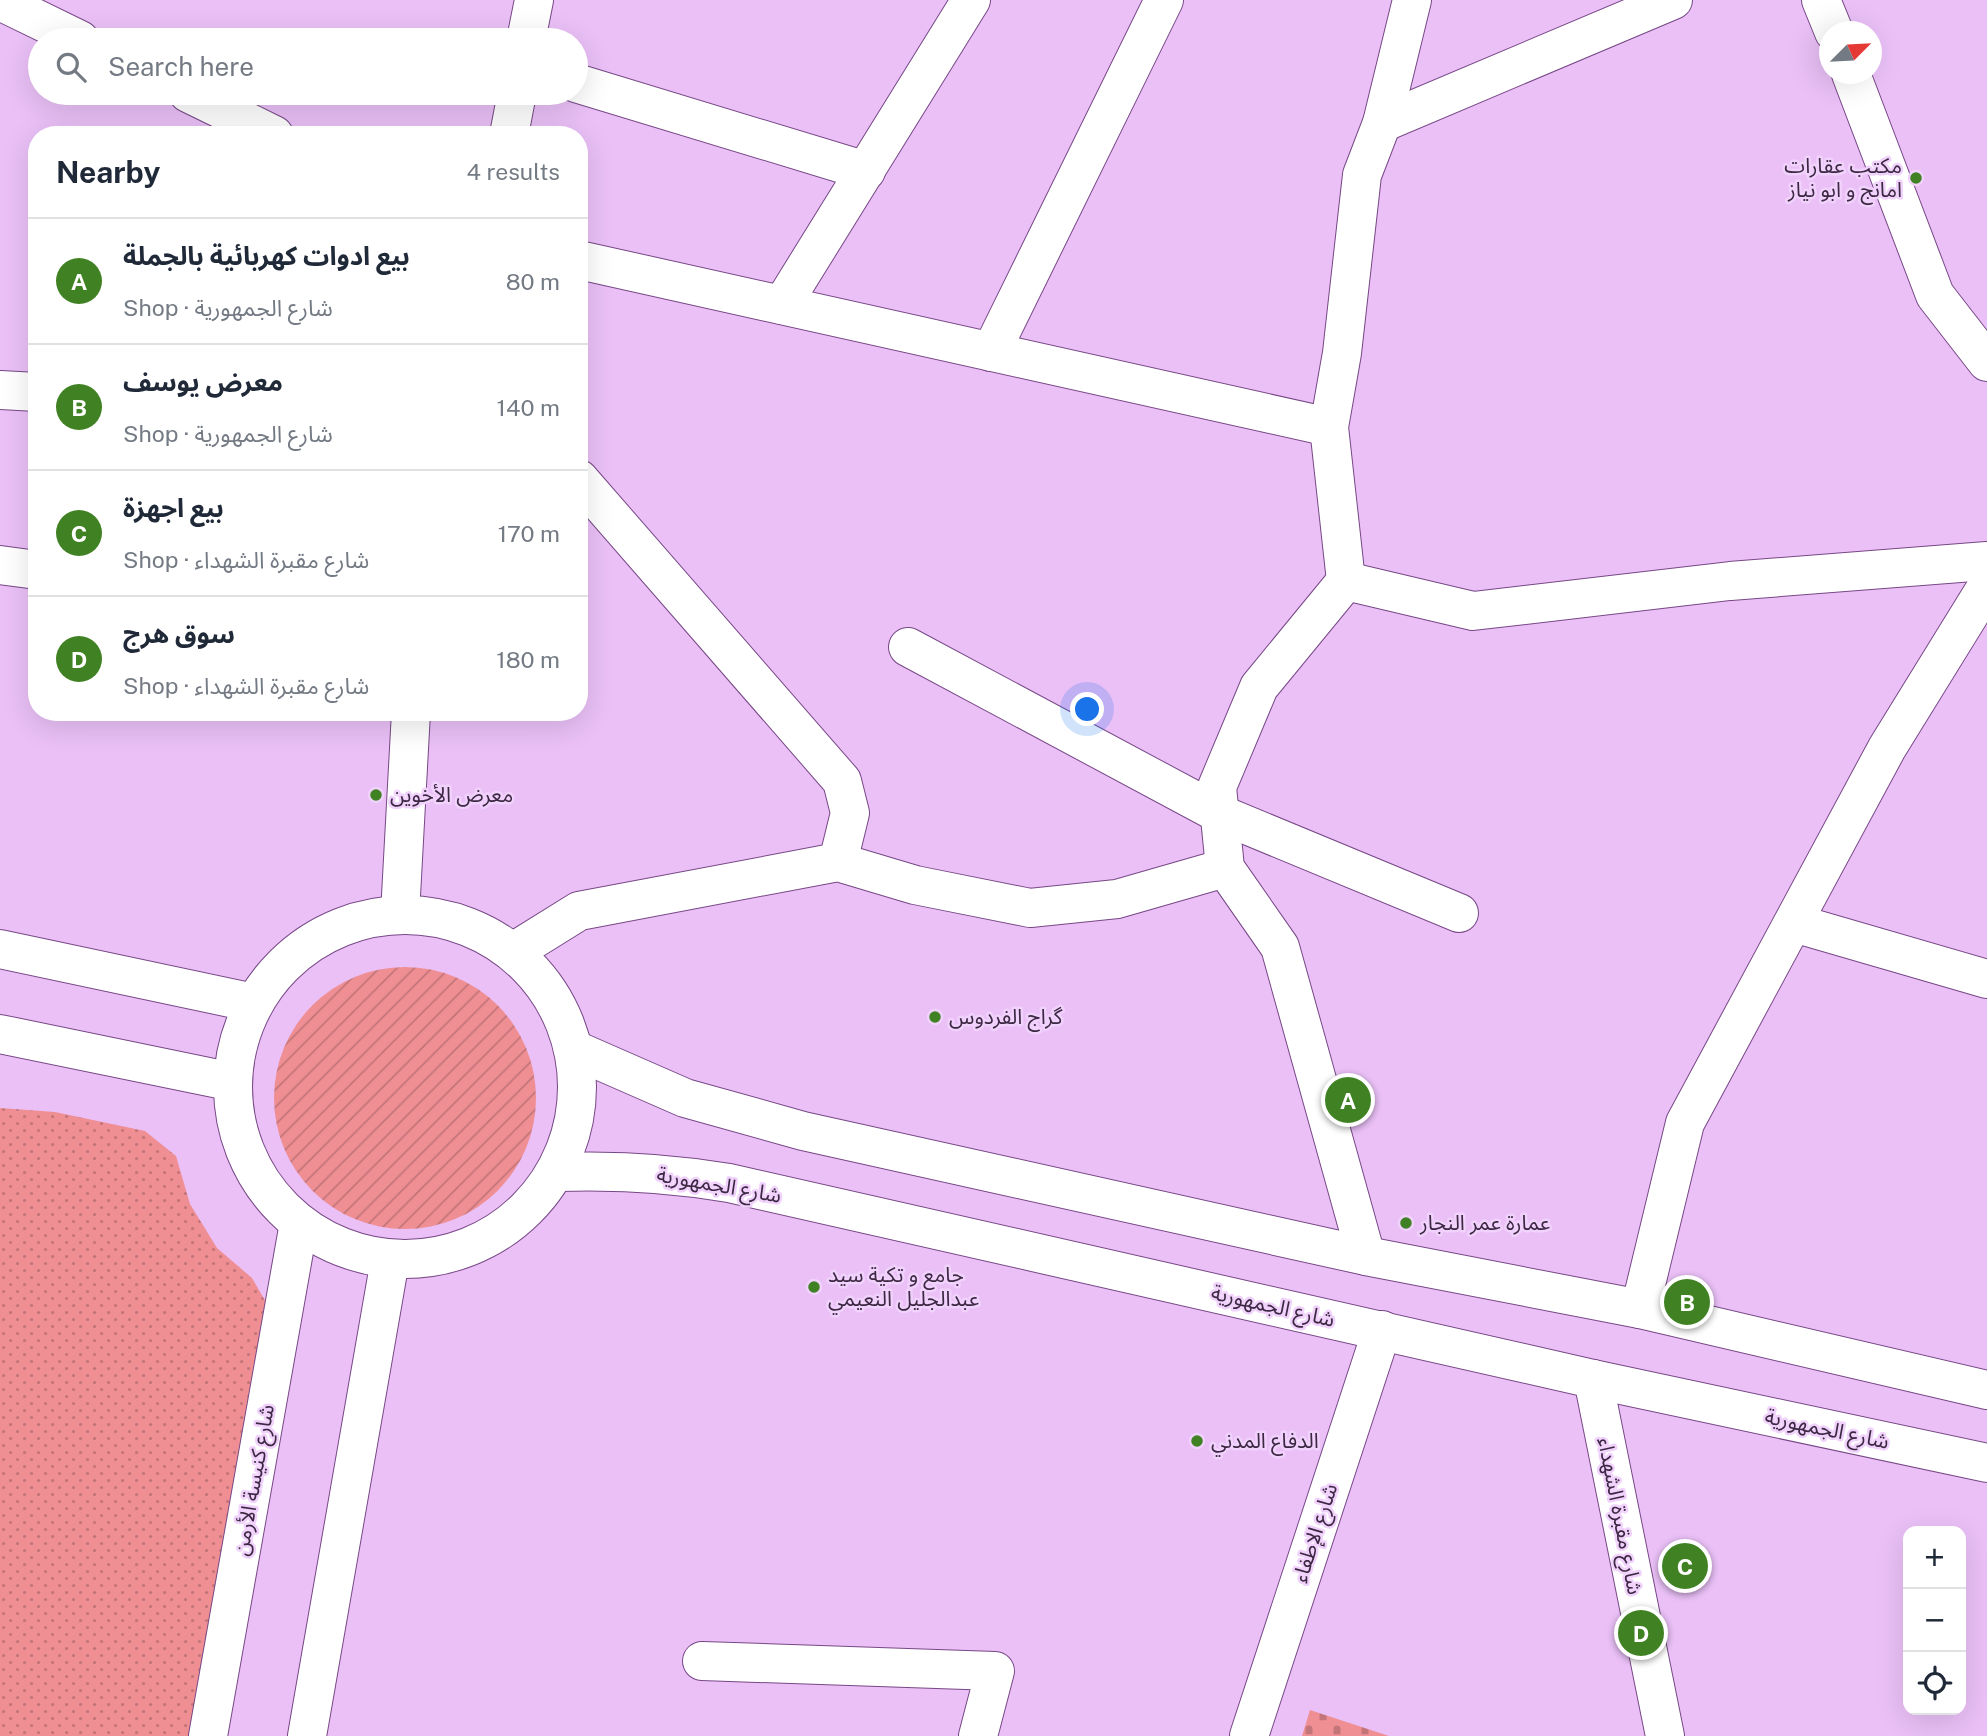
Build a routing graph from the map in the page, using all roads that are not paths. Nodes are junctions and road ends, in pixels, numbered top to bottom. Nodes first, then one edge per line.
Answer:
1 (534, 0) edge
2 (971, 0) edge
3 (1164, 0) edge
4 (1412, 0) edge
5 (1673, 0) edge
6 (1821, 0) edge
7 (0, 1) edge
8 (1830, 21) edge
9 (55, 28) edge
10 (528, 28) edge
11 (1854, 84) edge
12 (588, 87) edge
13 (213, 105) edge
14 (515, 105) edge
15 (1382, 123) junction
16 (256, 126) edge
17 (511, 126) edge
18 (866, 171) junction
19 (588, 262) edge
20 (782, 306) junction
21 (991, 352) junction
22 (1987, 362) edge
23 (0, 390) edge
24 (28, 392) edge
25 (1329, 427) junction
26 (588, 489) edge
27 (1987, 561) edge
28 (0, 565) edge
29 (28, 569) edge
30 (1346, 581) junction
31 (1987, 586) edge
32 (908, 648) dead end
33 (411, 721) edge
34 (1220, 814) junction
35 (838, 862) junction
36 (1225, 868) junction
37 (1459, 913) dead end
38 (400, 914) junction
39 (1794, 923) junction
40 (0, 949) edge
41 (513, 952) junction
42 (1987, 979) edge
43 (254, 1003) junction
44 (0, 1034) edge
45 (573, 1049) junction
46 (233, 1082) junction
47 (556, 1172) junction
48 (299, 1223) junction
49 (1366, 1256) junction
50 (390, 1260) junction
51 (1640, 1309) junction
52 (1382, 1330) junction
53 (1593, 1379) junction
54 (1987, 1390) edge
55 (1987, 1463) edge
56 (702, 1661) dead end
57 (208, 1736) edge
58 (307, 1736) edge
59 (978, 1736) edge
60 (1249, 1736) edge
61 (1665, 1736) edge

1 - 10 street
2 - 18 street
3 - 21 street
4 - 15 street
5 - 15 street
6 - 8 street
7 - 9 street
11 - 22 street
12 - 18 street
13 - 16 street
14 - 17 street
15 - 25 street
18 - 20 street
19 - 20 street
20 - 21 street
21 - 25 street
23 - 24 street
25 - 30 street
26 - 35 street
27 - 30 street
28 - 29 street
30 - 34 street
31 - 39 street
32 - 34 street
33 - 38 street
34 - 36 street
34 - 37 street
35 - 36 street
35 - 41 street
36 - 49 street
38 - 41 street
38 - 43 street
39 - 42 street
39 - 51 street
40 - 43 street
41 - 45 street
43 - 46 street
44 - 46 street
45 - 47 street
45 - 49 street
46 - 48 street
47 - 50 street
47 - 52 street, شارع الجمهورية
48 - 50 street
48 - 57 street, شارع كنيسة الأرمن
49 - 51 street
50 - 58 street
51 - 54 street
52 - 53 street, شارع الجمهورية
52 - 60 street, شارع الإطفاء
53 - 55 street, شارع الجمهورية
53 - 61 street, شارع مقبرة الشهداء
56 - 59 street

